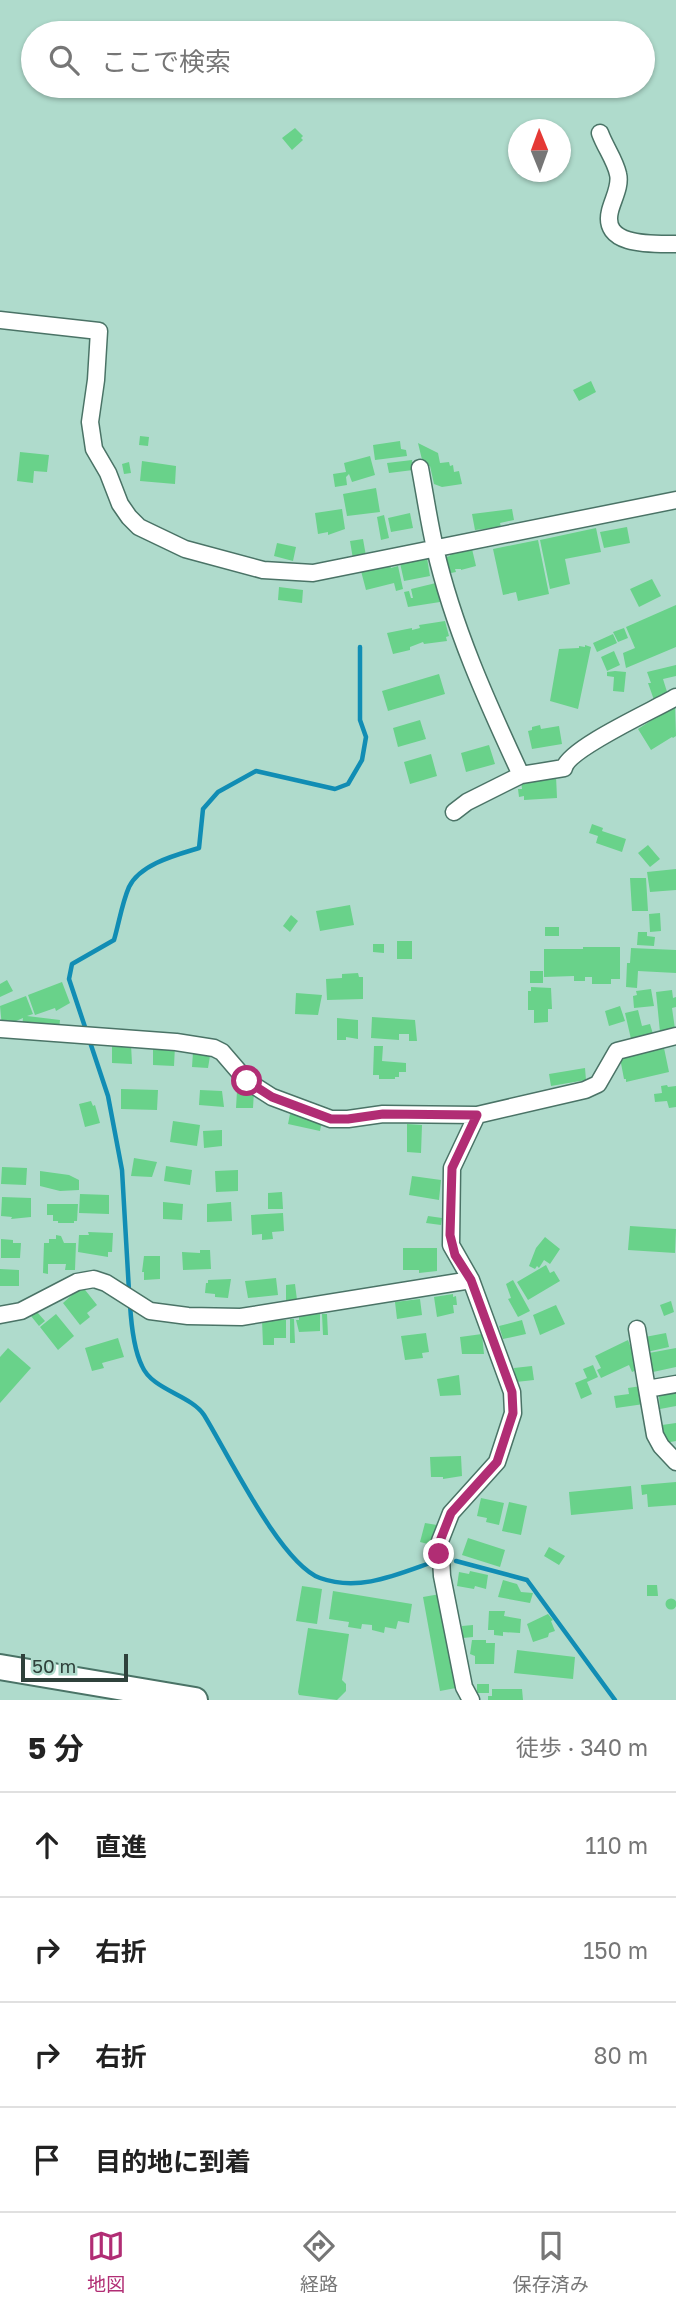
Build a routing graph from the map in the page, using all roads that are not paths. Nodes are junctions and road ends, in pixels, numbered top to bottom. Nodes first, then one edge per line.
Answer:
1 (600, 134) dead end
2 (676, 244) edge
3 (0, 320) edge
4 (421, 468) dead end
5 (676, 500) edge
6 (435, 548) junction
7 (676, 697) edge
8 (521, 775) junction
9 (454, 812) dead end
10 (0, 1029) edge
11 (676, 1036) edge
12 (477, 1115) junction
13 (471, 1280) junction
14 (0, 1315) edge
15 (637, 1329) dead end
16 (676, 1384) edge
17 (647, 1389) junction
18 (676, 1462) edge
19 (0, 1667) edge
20 (195, 1700) edge
21 (471, 1700) edge

1 - 2 street
3 - 6 street
4 - 6 street
5 - 6 street
6 - 8 street
7 - 8 street
8 - 9 street
10 - 12 street
11 - 12 street
12 - 13 street
13 - 14 street
13 - 21 street
15 - 17 street
16 - 17 street
17 - 18 street
19 - 20 main road

